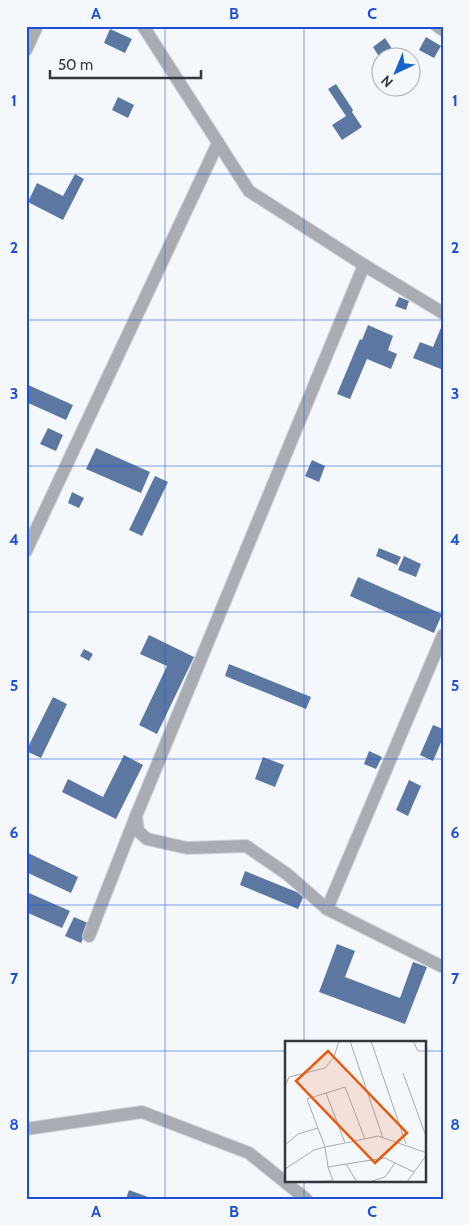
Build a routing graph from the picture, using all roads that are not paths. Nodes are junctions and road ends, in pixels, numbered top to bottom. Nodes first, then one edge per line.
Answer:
1 (38, 26) edge
2 (143, 26) edge
3 (437, 26) edge
4 (443, 30) edge
5 (26, 50) edge
6 (218, 143) junction
7 (364, 266) junction
8 (443, 313) edge
9 (26, 550) edge
10 (443, 635) edge
11 (136, 816) junction
12 (327, 909) junction
13 (89, 936) dead end
14 (443, 967) edge
15 (26, 1129) edge
16 (306, 1199) edge

1 - 5 street
2 - 6 street
3 - 4 street
6 - 7 street
6 - 9 street
7 - 8 street
7 - 11 street
10 - 12 street
11 - 12 street
11 - 13 street
12 - 14 street
15 - 16 street

